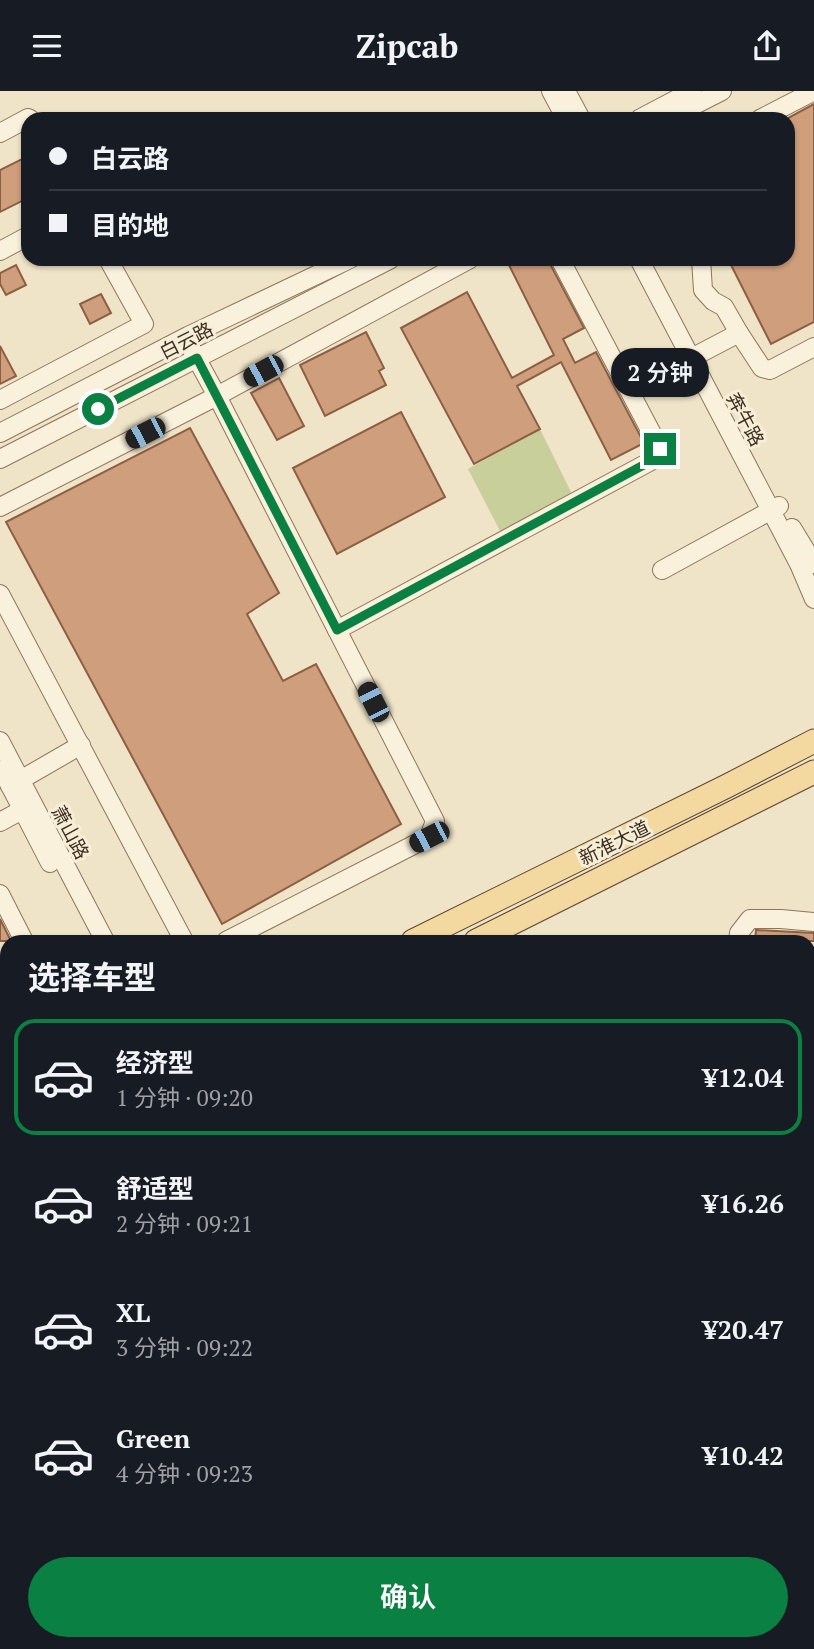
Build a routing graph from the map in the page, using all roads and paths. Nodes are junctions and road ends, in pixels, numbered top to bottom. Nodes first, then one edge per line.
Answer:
1 (551, 91) edge
2 (566, 91) edge
3 (692, 91) edge
4 (722, 91) edge
5 (814, 91) edge
6 (562, 112) edge
7 (577, 112) edge
8 (652, 112) edge
9 (681, 112) edge
10 (774, 112) edge
11 (21, 122) edge
12 (0, 133) edge
13 (21, 240) edge
14 (0, 251) edge
15 (112, 266) edge
16 (335, 266) edge
17 (377, 266) edge
18 (457, 266) edge
19 (564, 266) edge
20 (643, 266) edge
21 (655, 266) edge
22 (701, 266) edge
23 (739, 333) junction
24 (186, 338) junction
25 (814, 347) edge
26 (699, 354) junction
27 (197, 358) junction
28 (217, 396) junction
29 (0, 400) edge
30 (0, 433) edge
31 (0, 459) edge
32 (0, 507) edge
33 (775, 508) junction
34 (814, 564) edge
35 (662, 570) dead end
36 (0, 594) edge
37 (814, 599) edge
38 (337, 630) junction
39 (0, 741) edge
40 (814, 741) edge
41 (80, 745) junction
42 (0, 767) edge
43 (814, 772) edge
44 (15, 783) junction
45 (22, 810) junction
46 (0, 822) edge
47 (0, 894) edge
48 (814, 922) edge
49 (21, 935) edge
50 (89, 935) edge
51 (102, 935) edge
52 (181, 935) edge
53 (238, 935) edge
54 (425, 935) edge
55 (488, 935) edge
56 (739, 935) edge

1 - 6 street
2 - 7 street
3 - 8 street
4 - 9 street
5 - 10 street
11 - 12 street
13 - 14 street
15 - 29 street
16 - 24 street, 白云路
17 - 27 street, 白云路
18 - 28 street
19 - 38 street
20 - 33 street, 奔牛路
21 - 26 street, 奔牛路
22 - 23 street
23 - 25 street
23 - 26 street
24 - 27 street
24 - 30 street, 白云路
26 - 33 street, 奔牛路
27 - 28 street
27 - 31 street, 白云路
28 - 32 street
28 - 38 street
33 - 34 street, 奔牛路
33 - 35 street
33 - 37 street, 奔牛路
36 - 41 street
38 - 53 street
39 - 44 street, 萧山路
40 - 54 main road, 新淮大道
41 - 44 street
41 - 52 street
42 - 44 street, 萧山路
43 - 55 main road, 新淮大道
44 - 45 street, 萧山路
44 - 51 street, 萧山路
45 - 46 street
45 - 50 street, 萧山路
47 - 49 street
48 - 56 street

